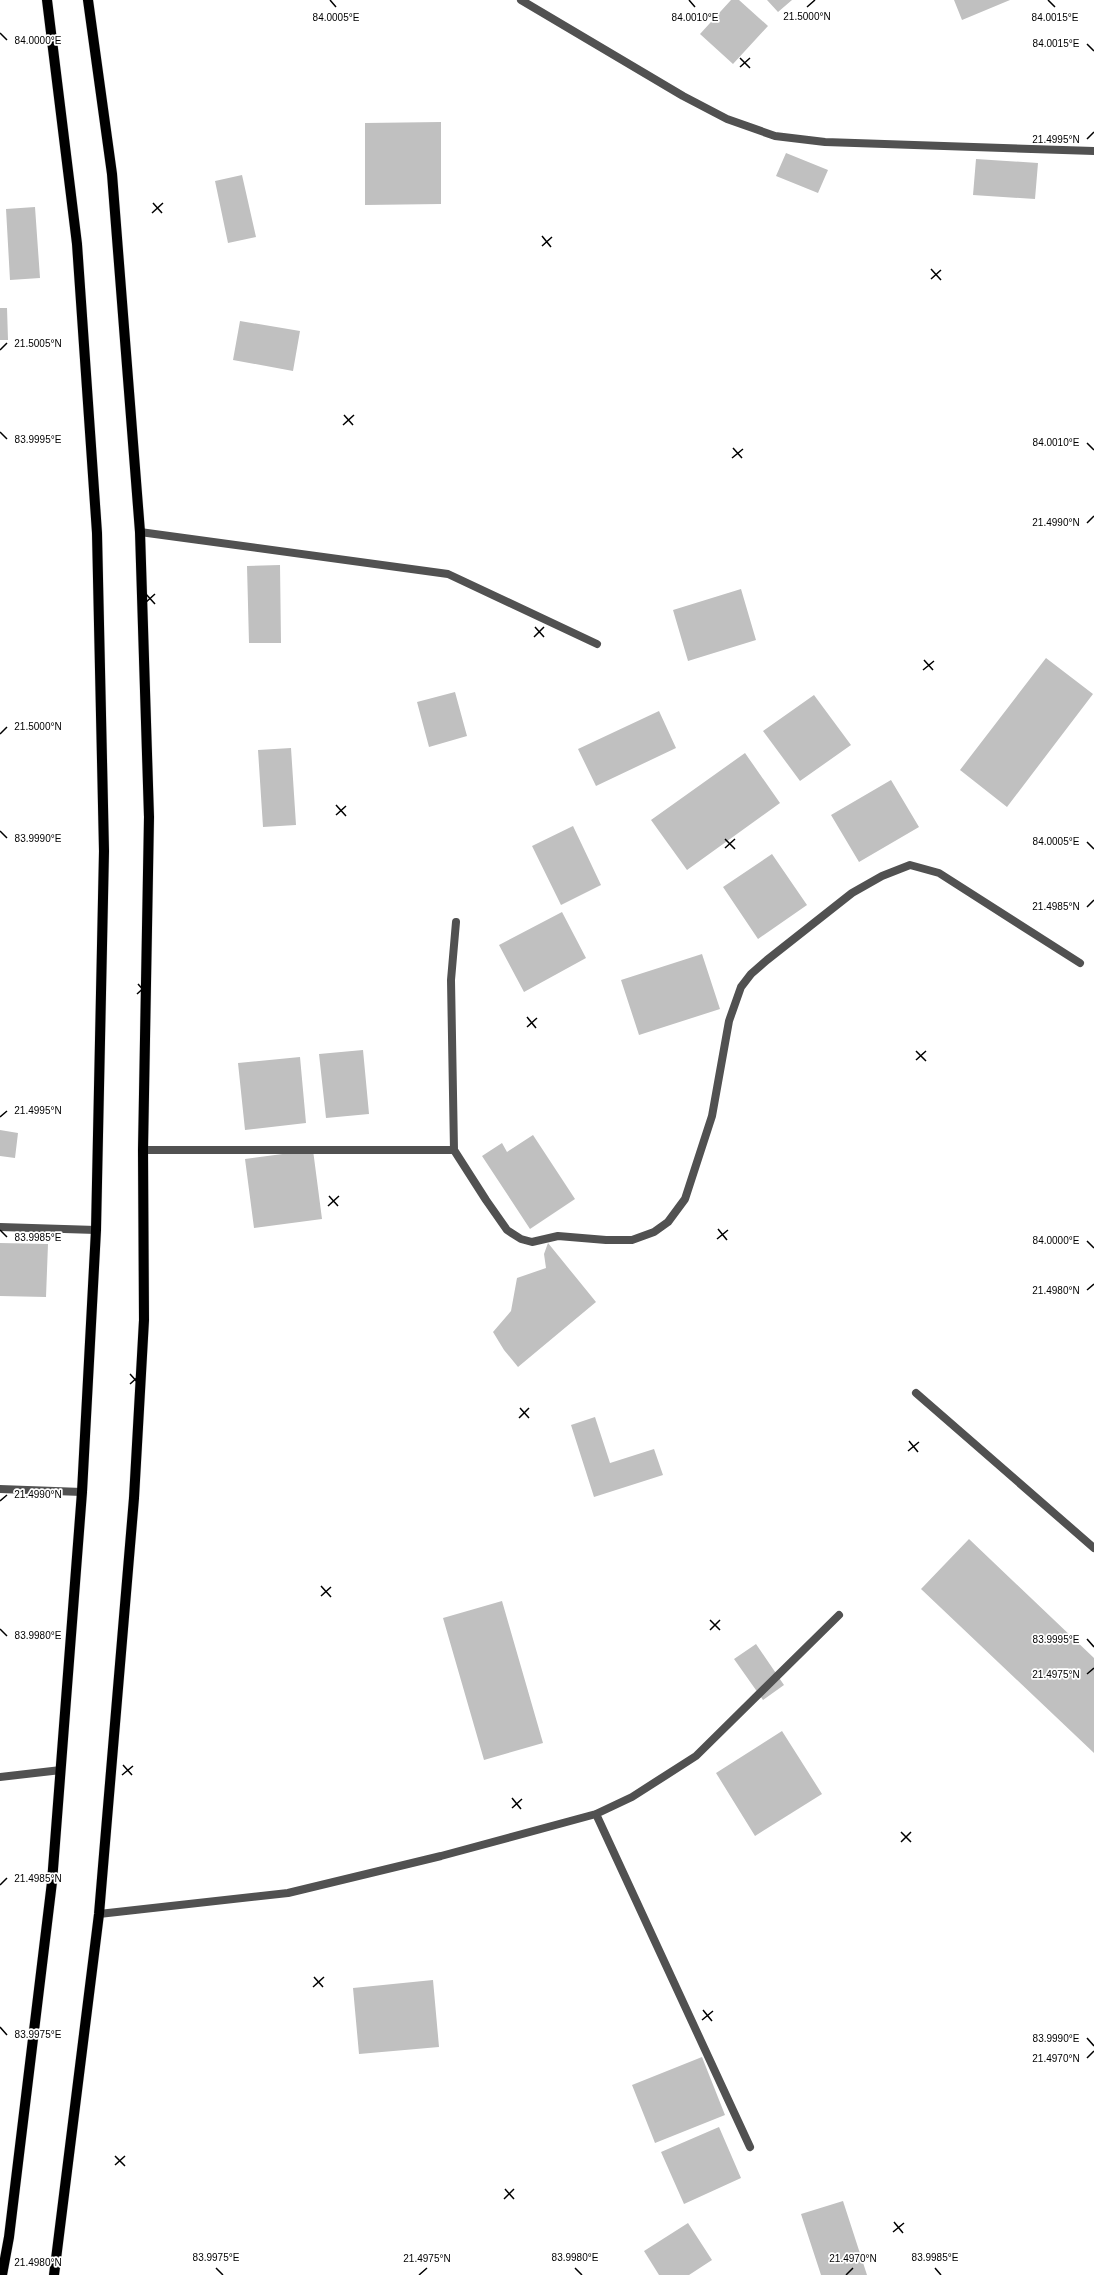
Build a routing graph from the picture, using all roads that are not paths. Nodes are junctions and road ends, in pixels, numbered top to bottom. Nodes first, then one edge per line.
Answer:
1 (47, 0) edge
2 (88, 0) edge
3 (520, 0) edge
4 (1094, 151) edge
5 (140, 532) junction
6 (597, 644) dead end
7 (456, 922) dead end
8 (1080, 963) dead end
9 (143, 1150) junction
10 (454, 1150) junction
11 (0, 1227) edge
12 (96, 1230) junction
13 (916, 1393) dead end
14 (0, 1489) edge
15 (82, 1492) junction
16 (1094, 1548) edge
17 (839, 1615) dead end
18 (61, 1770) junction
19 (0, 1777) edge
20 (596, 1814) junction
21 (99, 1914) junction
22 (750, 2148) dead end
23 (2, 2275) edge
24 (54, 2275) edge

1 - 12 main road
2 - 5 main road
3 - 4 street
5 - 6 street
5 - 9 main road
7 - 10 street
8 - 10 street
9 - 10 street
9 - 21 main road
11 - 12 street
12 - 15 main road
13 - 16 street
14 - 15 street
15 - 18 main road
17 - 20 street
18 - 19 street
18 - 23 main road
20 - 21 street
20 - 22 street
21 - 24 main road

